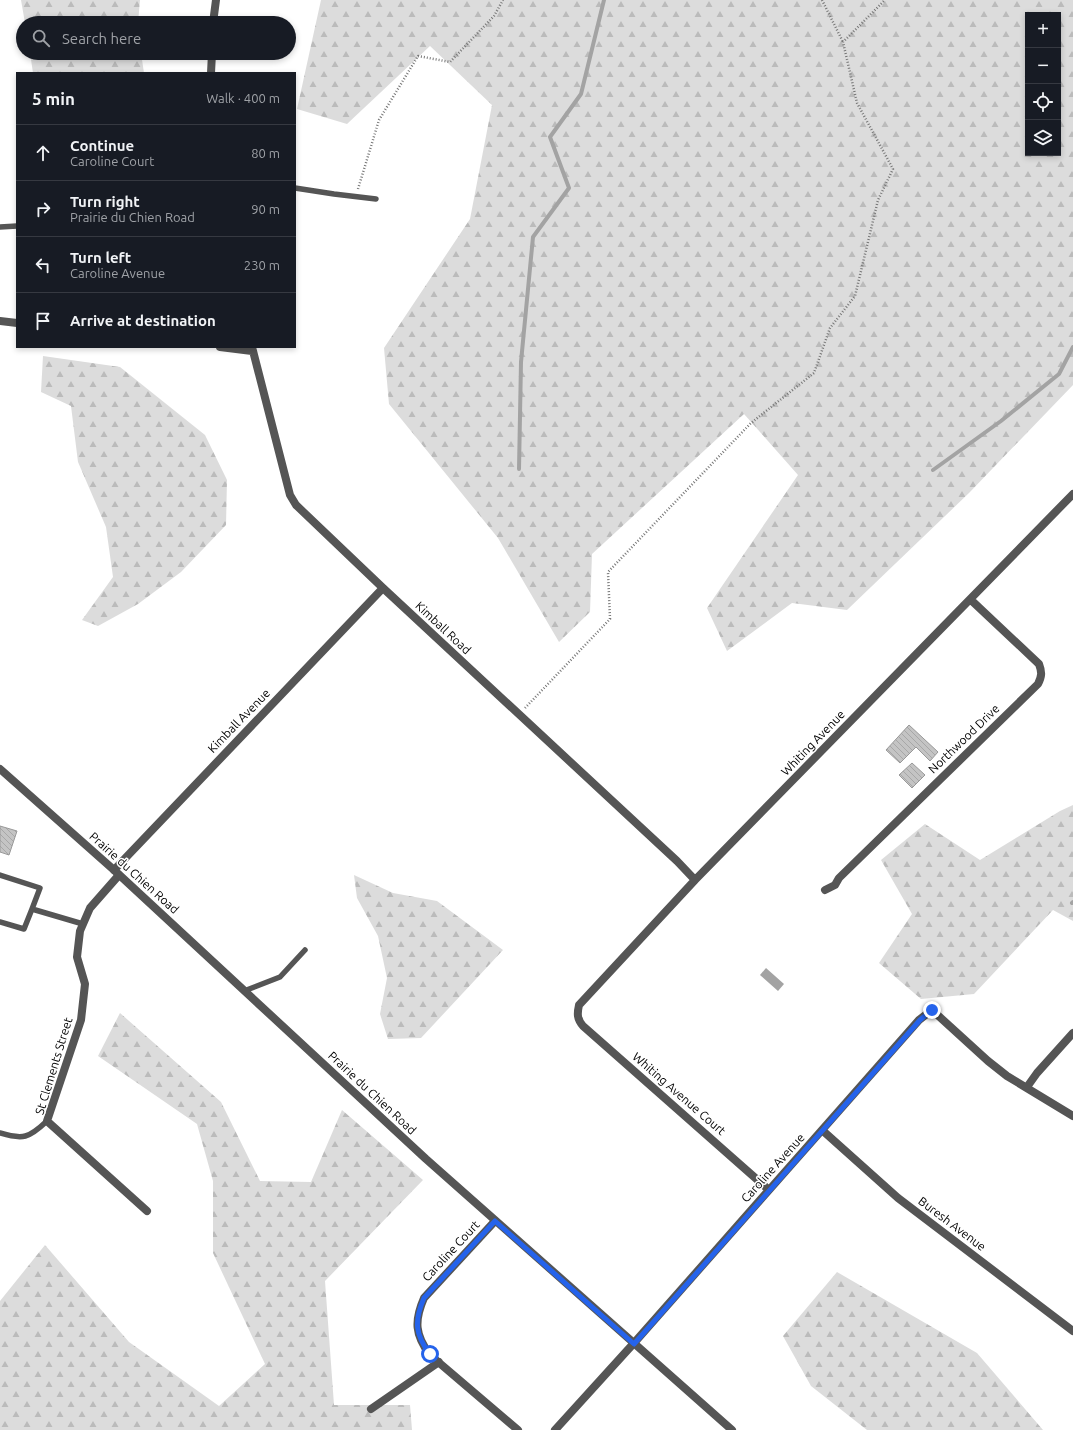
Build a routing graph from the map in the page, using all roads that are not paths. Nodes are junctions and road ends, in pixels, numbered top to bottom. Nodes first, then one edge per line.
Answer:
1 (216, 0) edge
2 (214, 16) edge
3 (212, 60) edge
4 (211, 72) edge
5 (296, 188) edge
6 (376, 198) dead end
7 (16, 226) edge
8 (0, 228) edge
9 (0, 321) edge
10 (16, 323) edge
11 (236, 348) edge
12 (252, 349) edge
13 (1073, 494) edge
14 (383, 588) junction
15 (971, 600) junction
16 (0, 769) edge
17 (116, 873) junction
18 (0, 875) edge
19 (695, 880) junction
20 (825, 890) dead end
21 (32, 909) junction
22 (0, 922) edge
23 (83, 924) junction
24 (305, 950) dead end
25 (244, 991) junction
26 (577, 1014) joint
27 (1073, 1033) edge
28 (1027, 1087) junction
29 (1073, 1116) edge
30 (47, 1121) junction
31 (822, 1130) junction
32 (0, 1133) edge
33 (769, 1190) junction
34 (147, 1211) dead end
35 (495, 1221) junction
36 (1073, 1331) edge
37 (634, 1344) junction
38 (439, 1362) junction
39 (371, 1409) dead end
40 (518, 1430) edge
41 (555, 1430) edge
42 (732, 1430) edge

1 - 2 street
3 - 4 street
5 - 6 lane
7 - 8 lane
9 - 10 street
11 - 12 street
12 - 14 street, Kimball Road
13 - 15 street, Whiting Avenue
14 - 17 street, Kimball Avenue
14 - 19 street, Kimball Road
15 - 19 street, Whiting Avenue
15 - 20 street, Northwood Drive
16 - 17 street, Prairie du Chien Road
17 - 23 street, St Clements Street
17 - 25 street, Prairie du Chien Road
18 - 21 lane
19 - 26 street, Whiting Avenue
21 - 22 lane
21 - 23 lane
23 - 30 street, St Clements Street
24 - 25 lane
25 - 35 street, Prairie du Chien Road
26 - 33 street, Whiting Avenue Court
27 - 28 street
28 - 29 street
28 - 31 street, Caroline Avenue
30 - 32 lane
30 - 34 street, St Clements Street
31 - 33 street, Caroline Avenue
31 - 36 street, Buresh Avenue
33 - 37 street, Caroline Avenue
35 - 37 street, Prairie du Chien Road
35 - 38 street, Caroline Court
37 - 41 street
37 - 42 street, Prairie du Chien Road
38 - 39 street
38 - 40 street, Caroline Court

